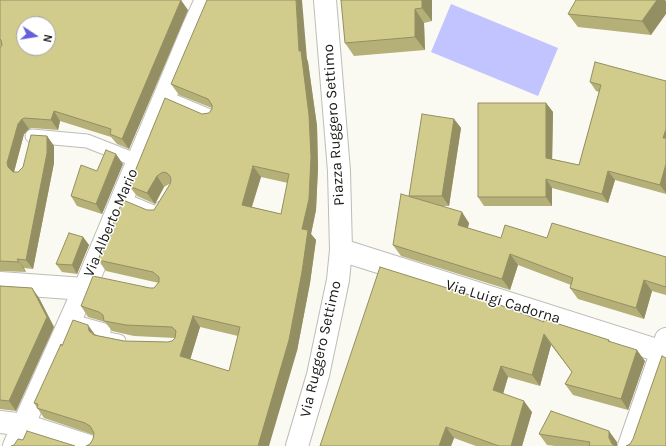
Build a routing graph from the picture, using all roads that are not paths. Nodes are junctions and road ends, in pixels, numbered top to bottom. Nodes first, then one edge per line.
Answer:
1 (206, 0) edge
2 (325, 0) edge
3 (164, 97) junction
4 (212, 117) edge
5 (28, 151) edge
6 (138, 161) junction
7 (168, 196) edge
8 (122, 199) junction
9 (341, 250) junction
10 (93, 282) junction
11 (0, 283) edge
12 (70, 320) junction
13 (132, 344) edge
14 (665, 348) edge
15 (0, 422) edge
16 (24, 425) junction
17 (14, 446) edge
18 (89, 446) edge
19 (297, 446) edge
20 (629, 446) edge

1 - 3 street, Via Alberto Mario
2 - 9 street, Piazza Ruggero Settimo
3 - 4 lane
3 - 6 street, Via Alberto Mario
5 - 6 lane
6 - 8 street, Via Alberto Mario
7 - 8 lane
8 - 10 street, Via Alberto Mario
9 - 14 street, Via Luigi Cadorna
9 - 19 street, Via Ruggero Settimo
10 - 11 street
10 - 12 street, Via Alberto Mario
12 - 13 lane
12 - 16 street, Via Alberto Mario
14 - 20 street
15 - 16 street
16 - 17 street, Via Alberto Mario
16 - 18 street

